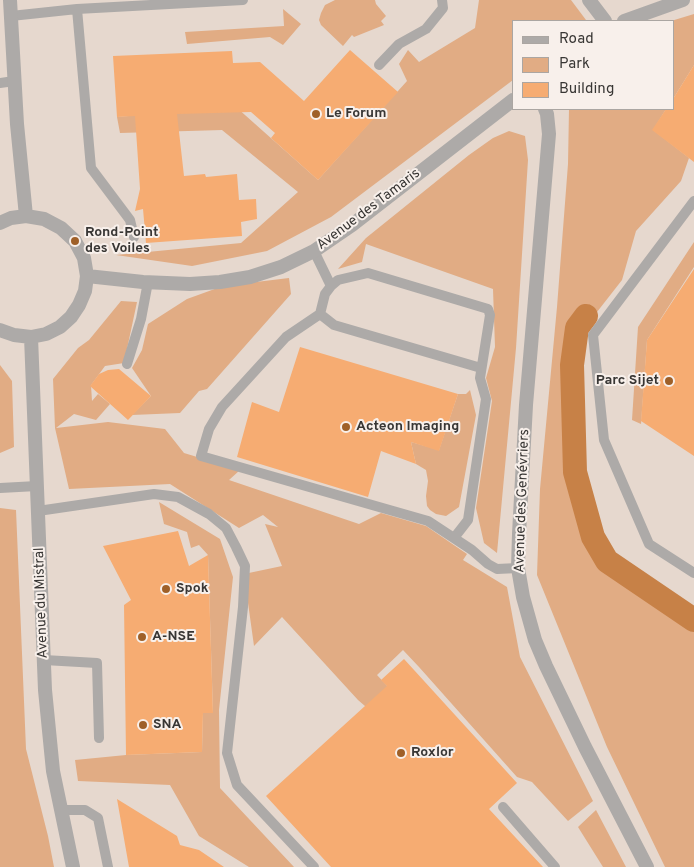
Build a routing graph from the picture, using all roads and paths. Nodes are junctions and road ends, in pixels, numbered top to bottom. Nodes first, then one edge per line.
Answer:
1 (10, 0) edge
2 (244, 0) edge
3 (442, 0) edge
4 (589, 0) edge
5 (683, 0) edge
6 (173, 2) edge
7 (137, 3) edge
8 (78, 10) junction
9 (11, 16) junction
10 (605, 20) edge
11 (627, 20) edge
12 (379, 65) dead end
13 (14, 81) junction
14 (0, 83) edge
15 (512, 101) edge
16 (545, 110) edge
17 (694, 201) edge
18 (26, 216) junction
19 (0, 223) edge
20 (134, 237) dead end
21 (314, 251) junction
22 (87, 276) junction
23 (148, 282) junction
24 (331, 286) junction
25 (320, 314) junction
26 (0, 330) edge
27 (31, 336) junction
28 (127, 364) dead end
29 (481, 368) junction
30 (37, 486) junction
31 (0, 488) edge
32 (38, 510) junction
33 (454, 538) junction
34 (518, 568) junction
35 (694, 573) edge
36 (44, 660) junction
37 (99, 738) dead end
38 (503, 807) dead end
39 (61, 810) junction
40 (73, 867) edge
41 (108, 867) edge
42 (314, 867) edge
43 (555, 867) edge
44 (646, 867) edge

1 - 9 street
2 - 6 lane
3 - 12 lane
4 - 10 street
5 - 11 street
6 - 7 lane
7 - 8 lane
8 - 9 lane
8 - 20 lane
9 - 13 street
13 - 14 lane
13 - 18 street
15 - 21 street, Avenue des Tamaris
16 - 34 street, Avenue des Genévriers
17 - 35 lane
18 - 19 street
18 - 22 street
21 - 23 street, Avenue des Tamaris
21 - 24 lane
22 - 23 street, Avenue des Tamaris
22 - 27 street
23 - 28 lane
24 - 25 lane
24 - 29 lane
25 - 29 lane
25 - 33 lane
26 - 27 street
27 - 30 street, Avenue du Mistral
29 - 33 lane
30 - 31 lane
30 - 32 street, Avenue du Mistral
32 - 36 street, Avenue du Mistral
32 - 42 lane
33 - 34 lane
34 - 44 street, Avenue des Genévriers
36 - 37 lane
36 - 39 street, Avenue du Mistral
38 - 43 lane
39 - 40 street, Avenue du Mistral
39 - 41 lane

